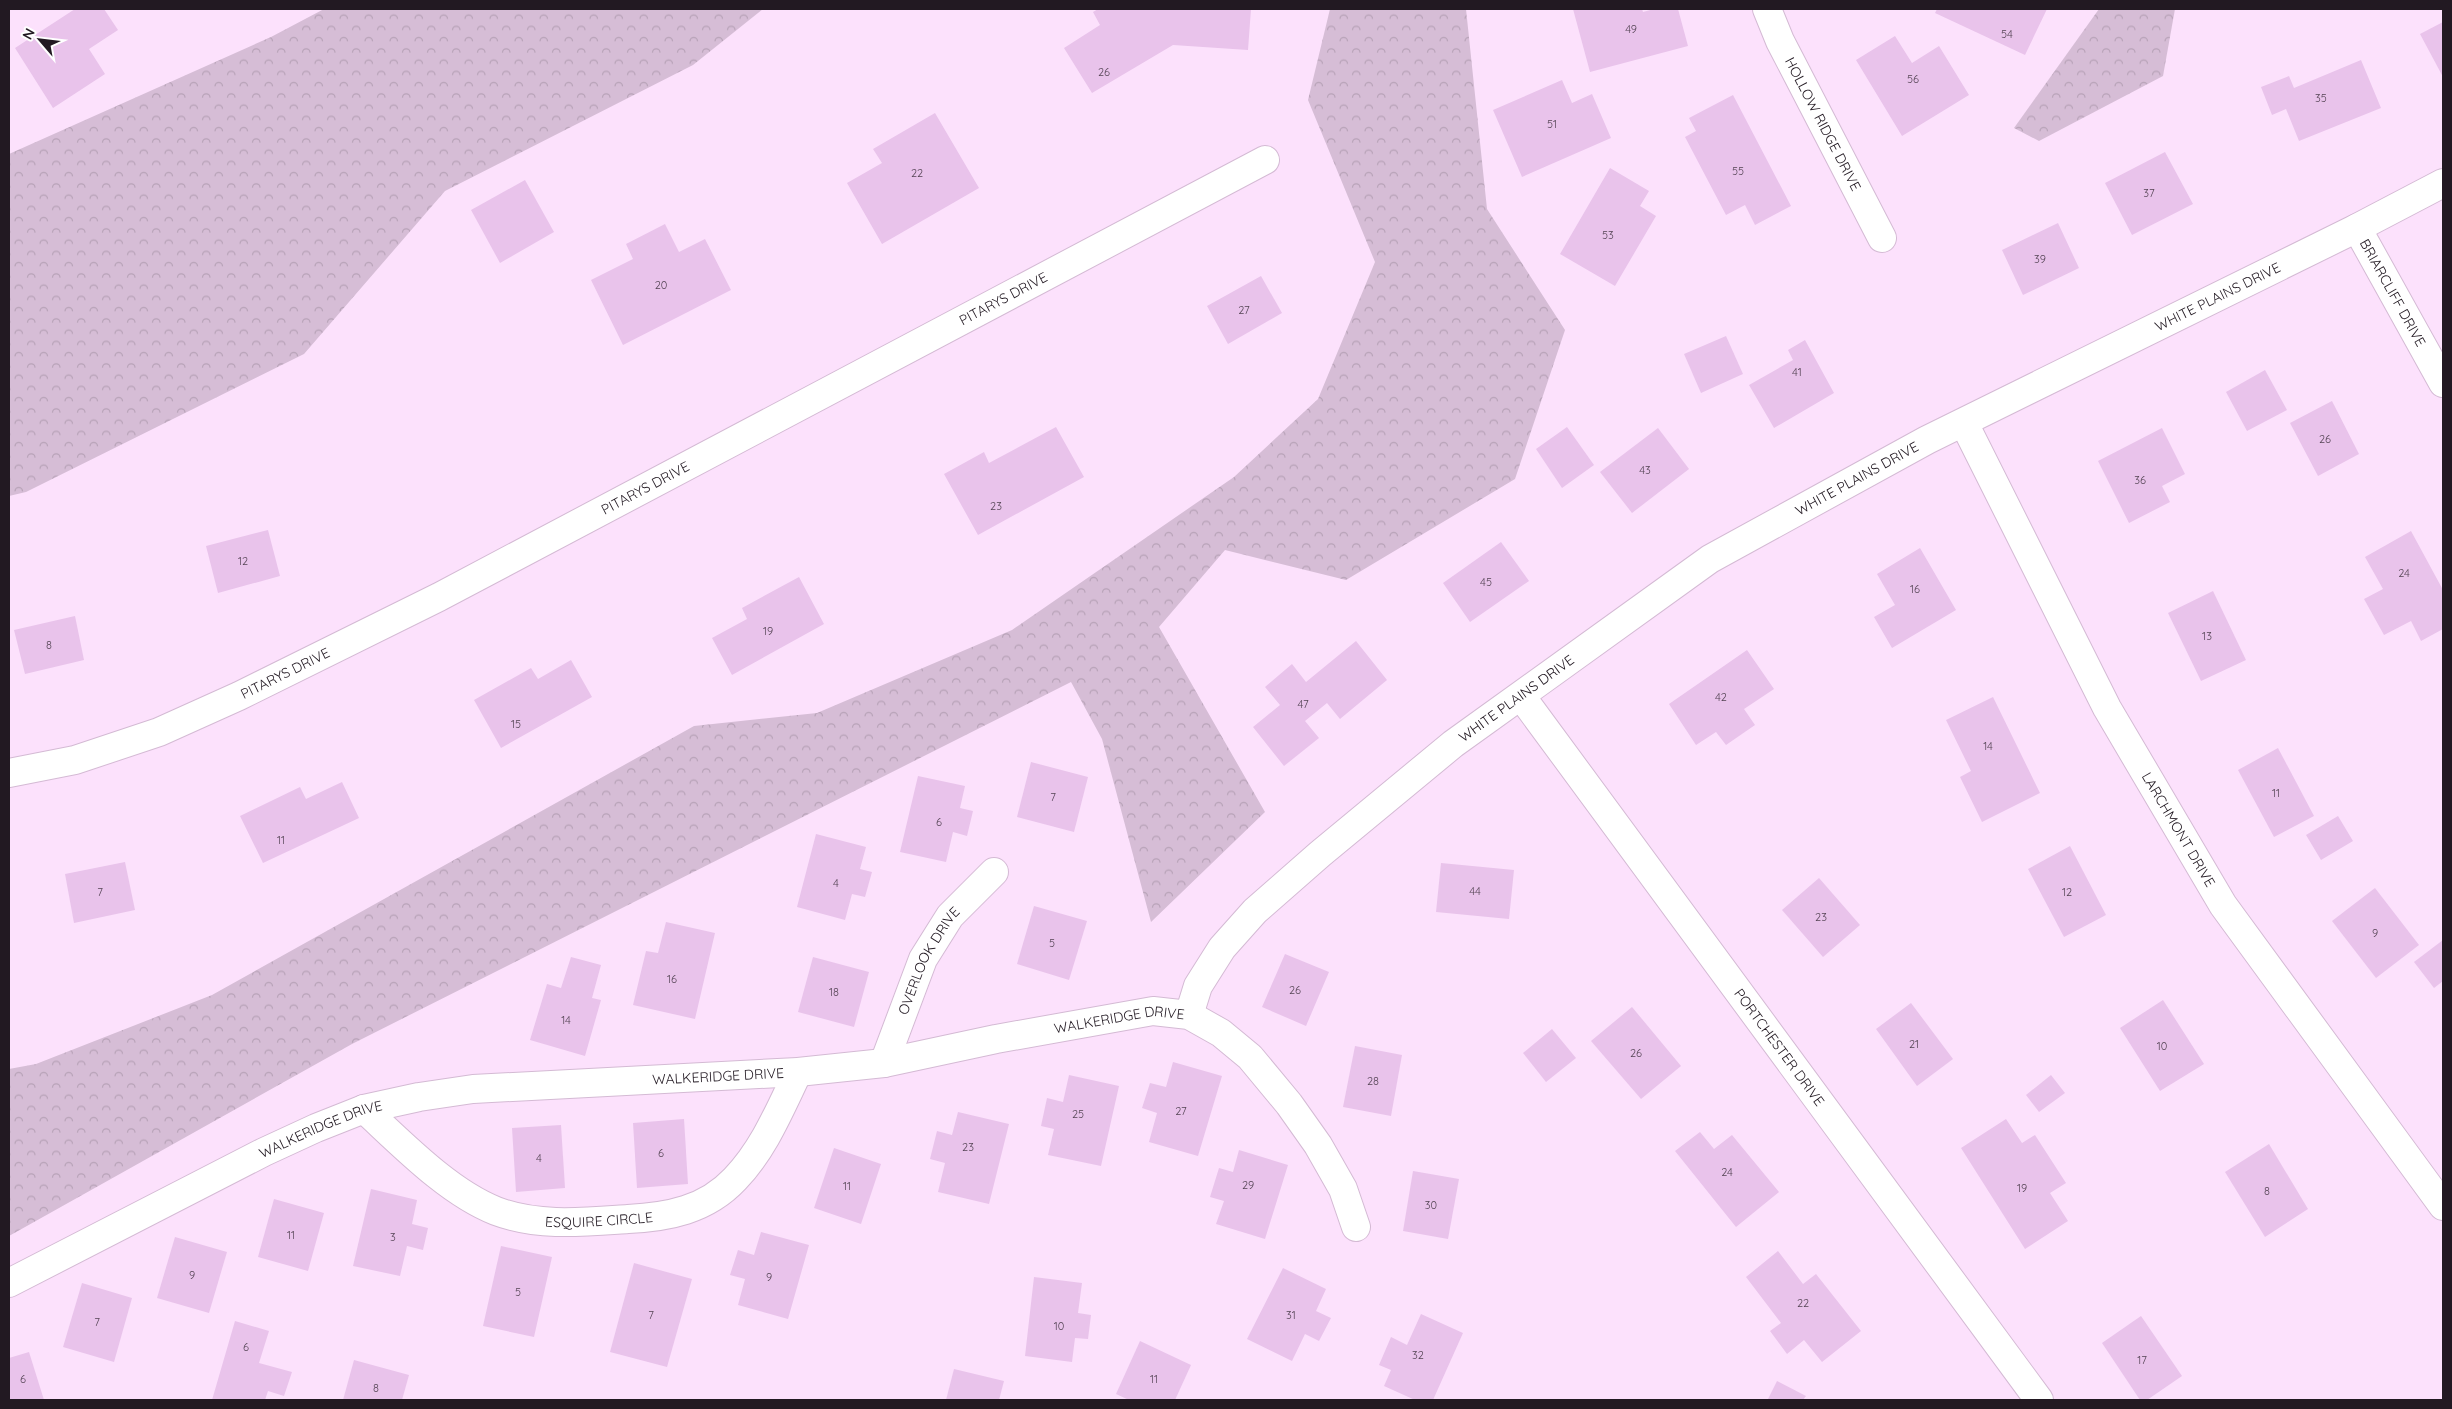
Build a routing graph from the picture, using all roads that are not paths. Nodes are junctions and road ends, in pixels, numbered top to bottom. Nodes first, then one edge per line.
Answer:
1 (1767, 9) edge
2 (1265, 160) dead end
3 (2443, 182) edge
4 (2357, 228) junction
5 (1882, 238) dead end
6 (2443, 383) edge
7 (1964, 423) junction
8 (1521, 696) junction
9 (9, 773) edge
10 (994, 872) dead end
11 (1189, 1016) junction
12 (884, 1063) junction
13 (798, 1072) junction
14 (364, 1110) junction
15 (2443, 1206) edge
16 (1356, 1227) dead end
17 (9, 1283) edge
18 (2039, 1400) edge

1 - 5 street, HOLLOW RIDGE DRIVE
2 - 9 street, PITARYS DRIVE
3 - 4 street, WHITE PLAINS DRIVE
4 - 6 street, BRIARCLIFF DRIVE
4 - 7 street, WHITE PLAINS DRIVE
7 - 8 street, WHITE PLAINS DRIVE
7 - 15 street, LARCHMONT DRIVE
8 - 11 street, WHITE PLAINS DRIVE
8 - 18 street, PORTCHESTER DRIVE
10 - 12 street, OVERLOOK DRIVE
11 - 12 street, WALKERIDGE DRIVE
11 - 16 street, WALKERIDGE DRIVE
12 - 13 street, WALKERIDGE DRIVE
13 - 14 street, WALKERIDGE DRIVE
13 - 14 street, ESQUIRE CIRCLE
14 - 17 street, WALKERIDGE DRIVE

